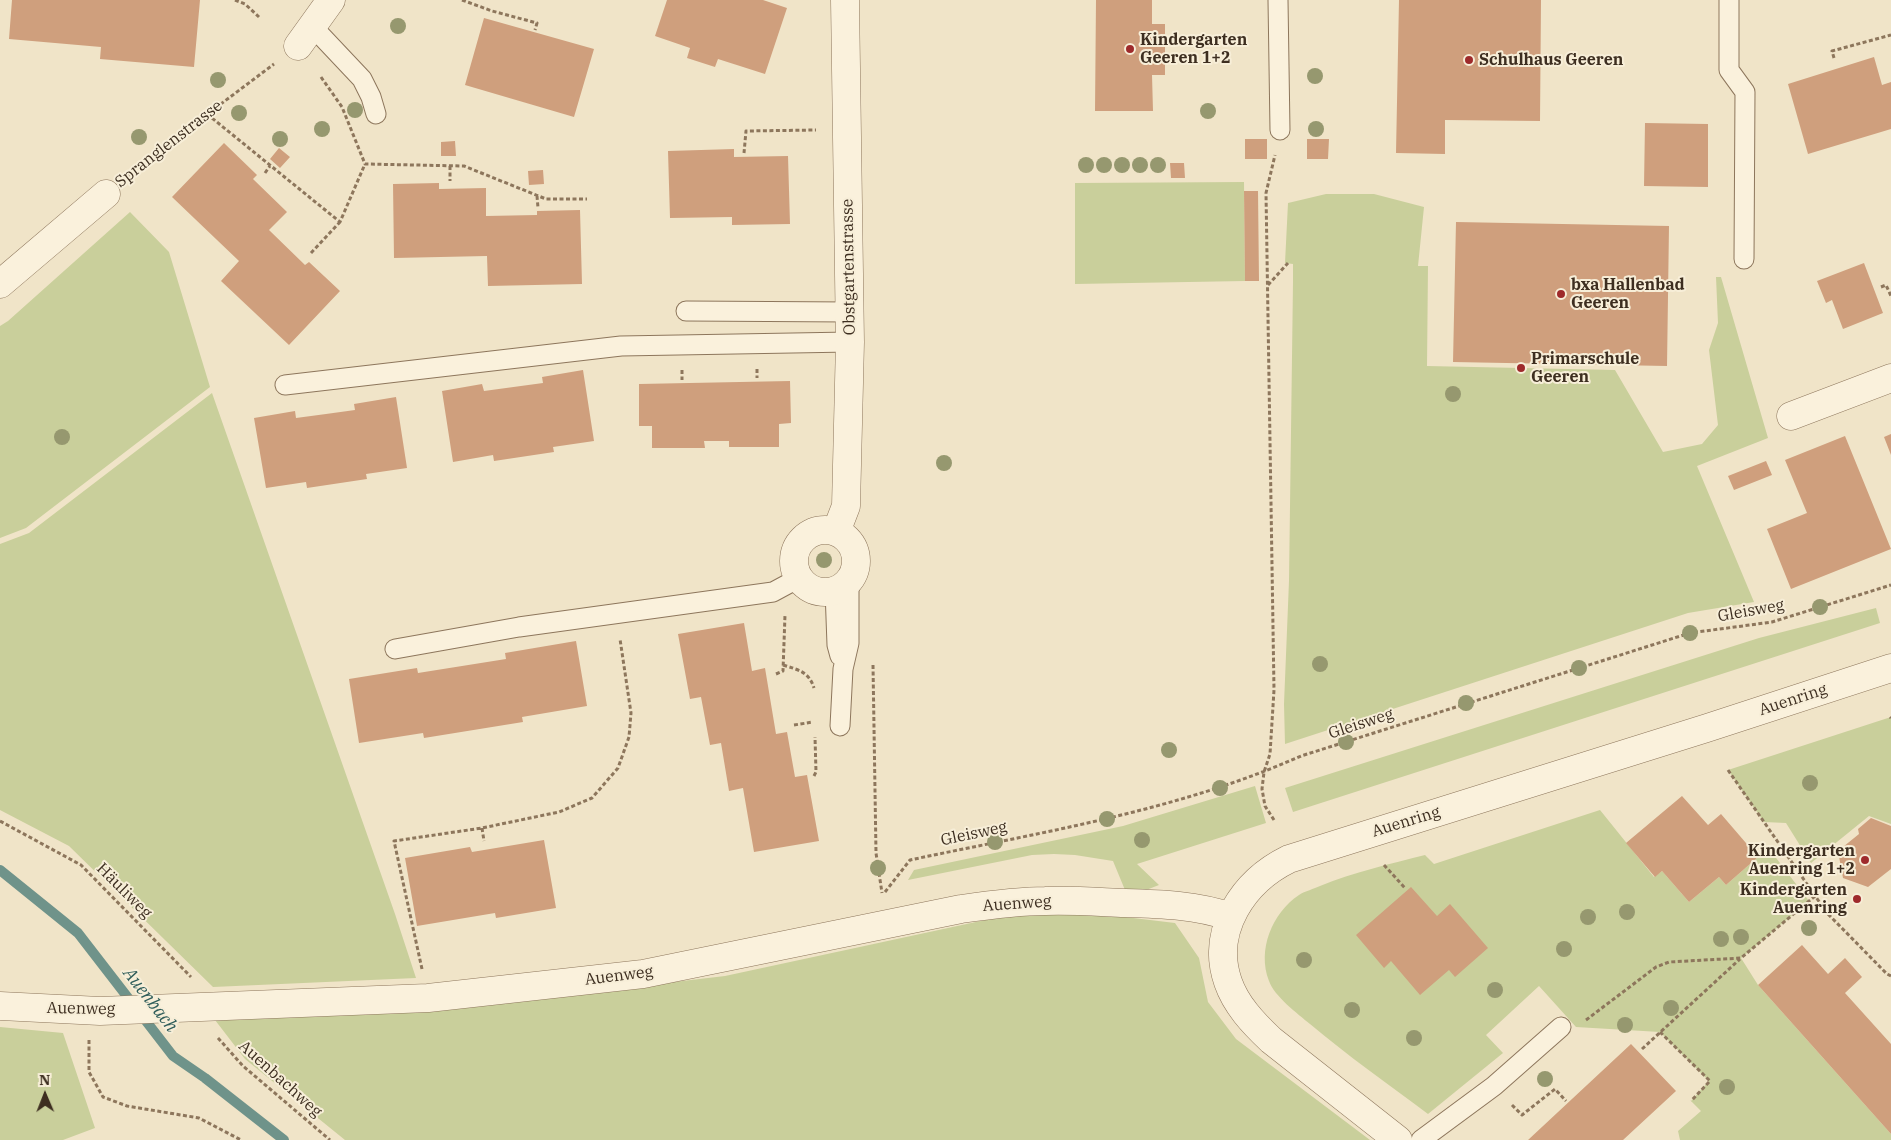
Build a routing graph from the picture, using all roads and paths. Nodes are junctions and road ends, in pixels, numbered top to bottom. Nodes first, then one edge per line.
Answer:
1 (235, 0) edge
2 (331, 0) edge
3 (462, 0) edge
4 (845, 0) edge
5 (1278, 0) edge
6 (1729, 0) edge
7 (259, 17) dead end
8 (535, 30) dead end
9 (1891, 35) edge
10 (305, 36) junction
11 (1834, 58) dead end
12 (207, 114) junction
13 (376, 114) dead end
14 (819, 130) dead end
15 (1280, 130) joint
16 (744, 153) dead end
17 (365, 164) junction
18 (270, 166) junction
19 (450, 166) junction
20 (265, 173) dead end
21 (450, 181) dead end
22 (106, 194) joint
23 (537, 196) junction
24 (587, 199) dead end
25 (538, 208) dead end
26 (340, 222) junction
27 (311, 253) dead end
28 (1744, 259) dead end
29 (1288, 263) dead end
30 (0, 284) edge
31 (1267, 286) junction
32 (1881, 287) dead end
33 (1891, 296) edge
34 (686, 311) dead end
35 (850, 312) junction
36 (850, 342) junction
37 (1891, 378) edge
38 (286, 385) dead end
39 (1791, 416) dead end
40 (836, 532) junction
41 (800, 578) junction
42 (1891, 584) edge
43 (842, 585) junction
44 (785, 611) dead end
45 (617, 614) junction
46 (395, 649) dead end
47 (873, 660) dead end
48 (784, 665) junction
49 (1891, 668) edge
50 (776, 674) dead end
51 (815, 692) dead end
52 (814, 714) dead end
53 (814, 722) junction
54 (794, 725) dead end
55 (840, 726) dead end
56 (1728, 770) dead end
57 (1264, 772) junction
58 (814, 776) dead end
59 (1274, 820) dead end
60 (0, 821) edge
61 (482, 828) junction
62 (484, 841) dead end
63 (1384, 865) dead end
64 (1405, 888) dead end
65 (1815, 896) junction
66 (1231, 916) junction
67 (1741, 958) junction
68 (1891, 976) edge
69 (428, 998) junction
70 (0, 1006) edge
71 (202, 1007) junction
72 (94, 1011) junction
73 (1560, 1026) joint
74 (1660, 1032) junction
75 (1642, 1049) dead end
76 (1494, 1086) junction
77 (1566, 1101) dead end
78 (1691, 1101) dead end
79 (241, 1140) edge
80 (330, 1140) edge
81 (1398, 1140) edge
82 (1421, 1140) edge

1 - 7 path
2 - 10 street
3 - 8 path
4 - 35 street, Obstgartenstrasse
5 - 15 lane
6 - 28 lane
9 - 11 path
10 - 12 path, Spranglenstrasse
10 - 13 lane
10 - 17 path
12 - 18 path
12 - 22 path, Spranglenstrasse
14 - 16 path
15 - 31 path
17 - 19 path
17 - 26 path
18 - 20 path
18 - 26 path
19 - 21 path
19 - 23 path
22 - 30 street, Spranglenstrasse
23 - 24 path
23 - 25 path
26 - 27 path
29 - 31 path
31 - 57 path
32 - 33 path
34 - 35 lane
35 - 36 street, Obstgartenstrasse
36 - 38 lane
36 - 40 street, Obstgartenstrasse
37 - 39 street
40 - 41 street
40 - 43 street
41 - 43 street
41 - 45 lane
42 - 57 path, Gleisweg
43 - 55 lane
44 - 48 path
45 - 46 lane
45 - 61 path
47 - 57 path, Gleisweg
48 - 50 path
48 - 51 path
49 - 66 street, Auenring
52 - 53 path
53 - 54 path
53 - 58 path
56 - 65 path
57 - 59 path
60 - 71 path, Häuliweg
61 - 62 path
61 - 69 path
63 - 64 path
65 - 67 path
65 - 68 path
66 - 69 street, Auenweg
66 - 81 street, Auenring
67 - 73 path
67 - 74 path
69 - 71 street, Auenweg
70 - 72 street, Auenweg
71 - 72 street, Auenweg
71 - 80 path, Auenbachweg
72 - 79 path
73 - 76 lane
74 - 75 path
74 - 78 path
76 - 77 path
76 - 82 lane

